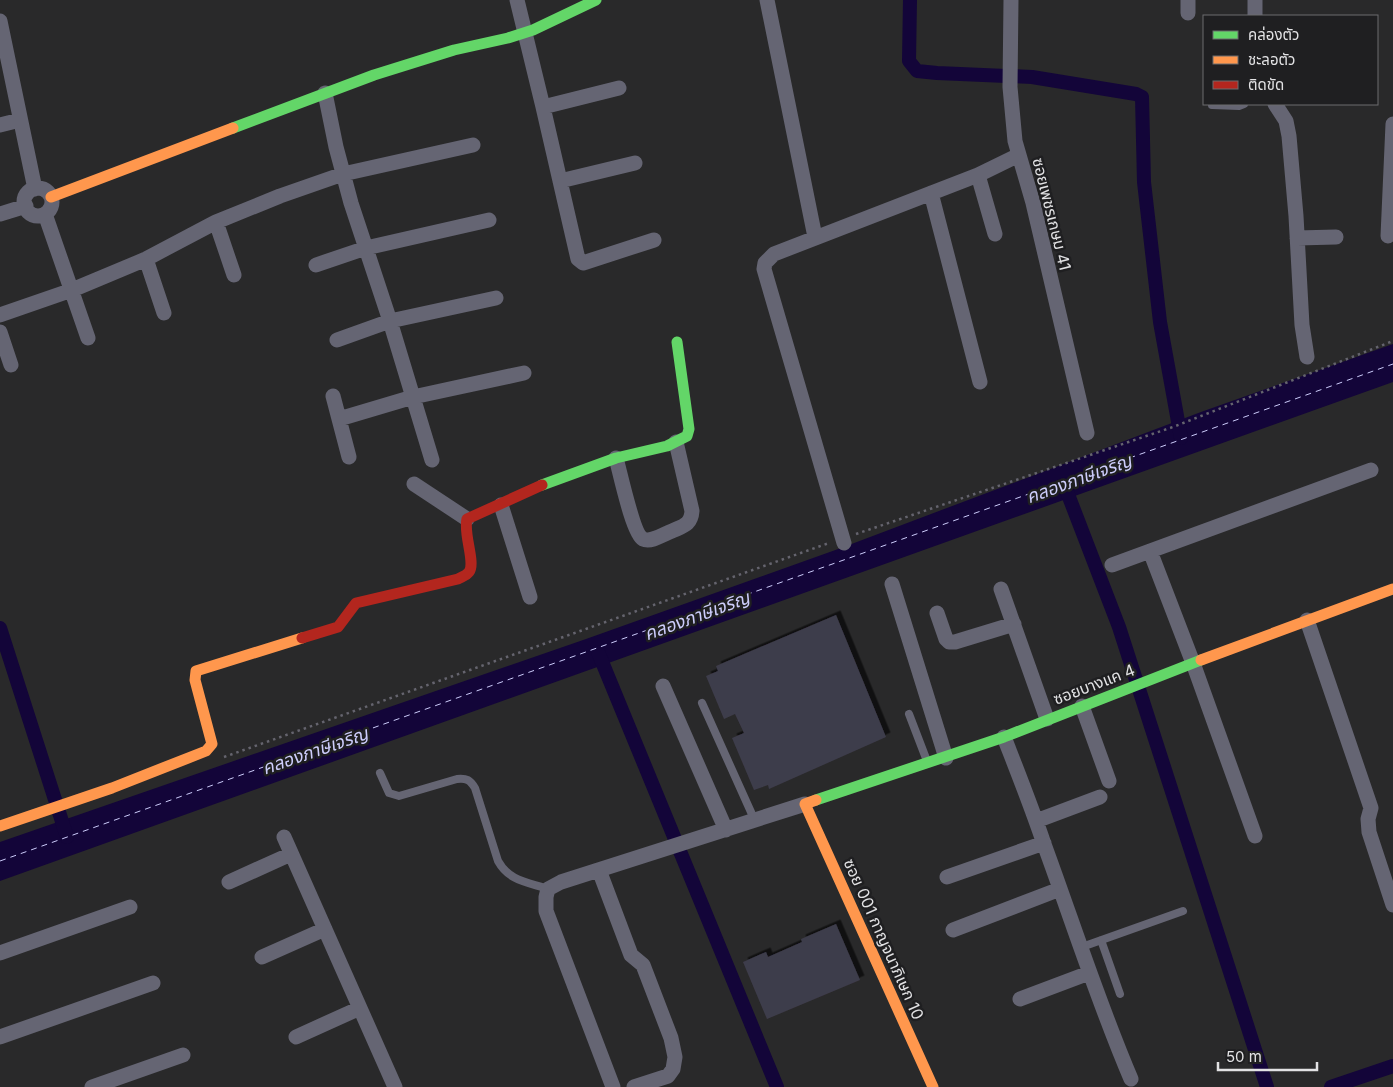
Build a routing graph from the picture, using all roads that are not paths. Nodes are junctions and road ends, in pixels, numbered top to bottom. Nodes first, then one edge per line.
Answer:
1 (517, 0) edge
2 (596, 0) edge
3 (767, 0) edge
4 (1011, 0) edge
5 (1255, 0) edge
6 (1255, 15) edge
7 (0, 21) edge
8 (524, 33) junction
9 (2, 40) edge
10 (619, 88) dead end
11 (326, 93) junction
12 (1226, 105) edge
13 (1242, 105) edge
14 (1277, 105) edge
15 (543, 107) junction
16 (20, 120) junction
17 (0, 124) edge
18 (1393, 124) edge
19 (473, 145) dead end
20 (1019, 155) junction
21 (635, 163) dead end
22 (343, 174) junction
23 (978, 175) junction
24 (560, 181) junction
25 (35, 189) junction
26 (931, 193) junction
27 (51, 197) junction
28 (26, 206) junction
29 (0, 214) edge
30 (45, 214) junction
31 (489, 220) dead end
32 (216, 222) junction
33 (995, 234) dead end
34 (1388, 236) dead end
35 (815, 237) junction
36 (1336, 237) dead end
37 (1297, 238) junction
38 (654, 240) dead end
39 (366, 248) junction
40 (146, 259) junction
41 (316, 265) dead end
42 (234, 275) dead end
43 (72, 290) junction
44 (496, 298) dead end
45 (164, 313) dead end
46 (0, 316) edge
47 (390, 321) junction
48 (0, 332) edge
49 (88, 338) dead end
50 (337, 340) dead end
51 (677, 342) dead end
52 (1307, 357) dead end
53 (11, 364) dead end
54 (524, 373) dead end
55 (980, 382) dead end
56 (332, 396) dead end
57 (413, 397) junction
58 (339, 419) junction
59 (1087, 433) dead end
60 (676, 442) junction
61 (349, 457) dead end
62 (616, 458) junction
63 (432, 460) dead end
64 (1371, 470) dead end
65 (414, 484) dead end
66 (500, 505) junction
67 (467, 519) junction
68 (844, 540) road end
69 (1150, 551) junction
70 (1112, 565) dead end
71 (892, 584) dead end
72 (1001, 589) dead end
73 (1393, 589) edge
74 (530, 597) dead end
75 (937, 613) dead end
76 (1307, 620) junction
77 (1014, 624) junction
78 (1193, 663) junction
79 (663, 686) dead end
80 (702, 703) dead end
81 (1082, 706) junction
82 (909, 714) dead end
83 (1047, 719) junction
84 (1004, 737) junction
85 (946, 758) junction
86 (928, 764) junction
87 (380, 773) dead end
88 (1109, 781) dead end
89 (1100, 798) dead end
90 (805, 804) junction
91 (755, 821) junction
92 (1036, 822) junction
93 (0, 826) edge
94 (726, 830) junction
95 (1255, 836) dead end
96 (284, 837) dead end
97 (1044, 843) junction
98 (291, 854) junction
99 (599, 870) junction
100 (947, 877) dead end
101 (229, 882) dead end
102 (548, 888) junction
103 (1060, 889) junction
104 (1393, 905) edge
105 (130, 907) dead end
106 (1183, 911) dead end
107 (325, 929) junction
108 (953, 930) dead end
109 (1101, 940) junction
110 (1079, 948) junction
111 (0, 953) edge
112 (262, 957) dead end
113 (1089, 973) junction
114 (153, 983) dead end
115 (1120, 994) dead end
116 (1020, 999) dead end
117 (360, 1008) junction
118 (0, 1037) edge
119 (296, 1037) dead end
120 (183, 1055) dead end
121 (1131, 1079) dead end
122 (392, 1086) edge
123 (92, 1087) edge
124 (614, 1087) edge
125 (634, 1087) edge
126 (933, 1087) edge

1 - 8 street
2 - 8 street
3 - 35 street
4 - 20 street, ซอยเพชรเกษม 41
5 - 6 street
7 - 9 street
8 - 11 street
8 - 15 street
9 - 16 street
10 - 15 street
11 - 22 street
11 - 27 street
12 - 13 lane
14 - 37 street
15 - 24 street
16 - 17 street
16 - 25 street
18 - 34 street
19 - 22 street
20 - 23 street
20 - 59 street, ซอยเพชรเกษม 41
21 - 24 street
22 - 32 street
22 - 39 street
23 - 26 street
23 - 33 street
24 - 38 street
25 - 27 street
25 - 28 street
26 - 35 street
26 - 55 street
27 - 30 street
28 - 29 street
28 - 30 street
30 - 43 street
31 - 39 street
32 - 40 street
32 - 42 street
35 - 68 street
36 - 37 street
37 - 52 street
39 - 41 street
39 - 47 street
40 - 43 street
40 - 45 street
43 - 46 street
43 - 49 street
44 - 47 street
47 - 50 street
47 - 57 street
48 - 53 street
51 - 60 street
54 - 57 street
56 - 58 street
57 - 58 street
57 - 63 street
58 - 61 street
60 - 62 street
60 - 62 street
62 - 66 street
64 - 69 street
65 - 67 street
66 - 67 street
66 - 74 street
67 - 93 street
69 - 70 street
69 - 78 street
71 - 85 street
72 - 77 street
73 - 76 street, ซอยบางแค 4
75 - 77 street
76 - 78 street, ซอยบางแค 4
76 - 104 street
77 - 83 street
78 - 81 street, ซอยบางแค 4
78 - 95 street
79 - 94 street
80 - 91 lane
81 - 83 street, ซอยบางแค 4
81 - 88 street
82 - 86 lane
83 - 84 street, ซอยบางแค 4
84 - 85 street, ซอยบางแค 4
84 - 92 street
85 - 86 street, ซอยบางแค 4
86 - 90 street, ซอยบางแค 4
87 - 102 lane
89 - 92 street
90 - 91 street
90 - 126 street, ซอย 001 กาญจนาภิเษก 10
91 - 94 street
92 - 97 street
94 - 99 street
96 - 98 street
97 - 100 street
97 - 103 street
98 - 101 street
98 - 107 street
99 - 102 street
99 - 125 street
102 - 124 street
103 - 108 street
103 - 110 street
105 - 111 street
106 - 109 lane
107 - 112 street
107 - 117 street
109 - 110 lane
109 - 115 lane
110 - 113 street
113 - 116 street
113 - 121 street
114 - 118 street
117 - 119 street
117 - 122 street
120 - 123 street

